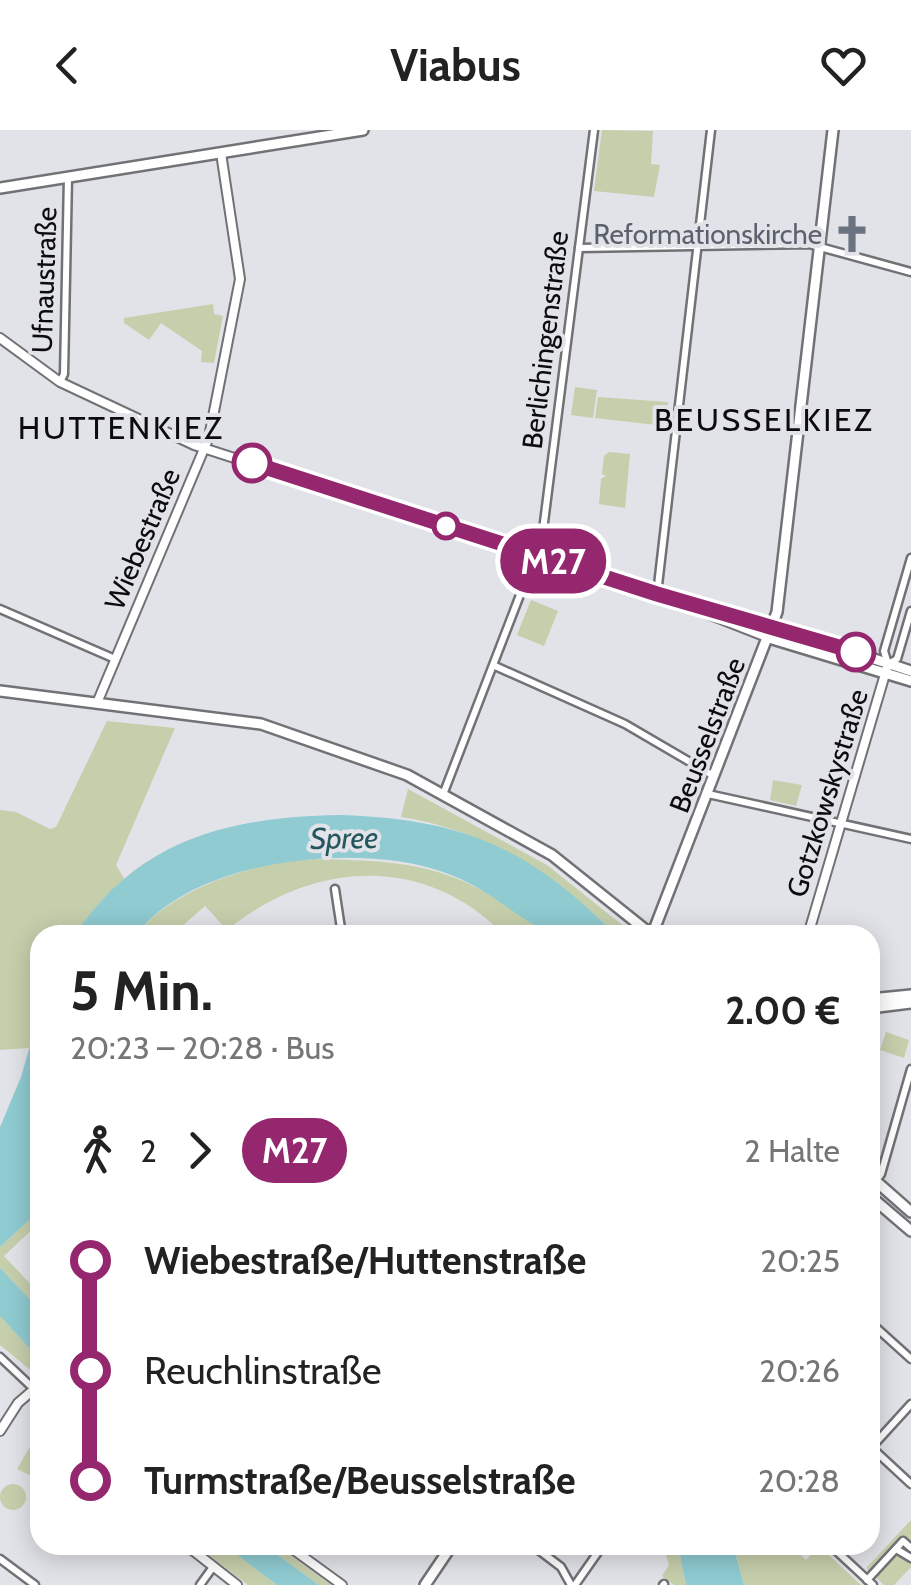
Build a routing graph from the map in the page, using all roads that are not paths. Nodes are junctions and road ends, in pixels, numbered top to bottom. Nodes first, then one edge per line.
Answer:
1 (363, 130) edge
2 (594, 130) edge
3 (711, 130) edge
4 (833, 130) edge
5 (221, 153) junction
6 (68, 177) junction
7 (0, 188) edge
8 (819, 245) junction
9 (698, 246) junction
10 (579, 248) junction
11 (911, 272) edge
12 (0, 338) edge
13 (60, 382) junction
14 (205, 448) junction
15 (538, 556) junction
16 (911, 558) edge
17 (657, 594) junction
18 (677, 600) junction
19 (0, 609) edge
20 (911, 611) edge
21 (772, 626) junction
22 (769, 638) junction
23 (115, 659) junction
24 (495, 666) junction
25 (887, 669) junction
26 (911, 671) edge
27 (911, 681) edge
28 (0, 691) edge
29 (97, 703) junction
30 (715, 776) junction
31 (444, 792) junction
32 (708, 794) junction
33 (842, 824) junction
34 (911, 839) edge
35 (335, 888) dead end
36 (341, 925) edge
37 (640, 925) edge
38 (656, 925) edge
39 (811, 925) edge
40 (880, 999) edge
41 (911, 999) edge
42 (880, 1006) edge
43 (911, 1070) edge
44 (880, 1162) edge
45 (880, 1191) edge
46 (880, 1195) edge
47 (911, 1212) edge
48 (911, 1232) edge
49 (880, 1331) edge
50 (0, 1357) edge
51 (911, 1359) edge
52 (30, 1382) edge
53 (30, 1398) edge
54 (911, 1404) edge
55 (0, 1431) edge
56 (880, 1437) edge
57 (880, 1457) edge
58 (911, 1484) edge
59 (911, 1548) edge
60 (896, 1549) junction
61 (198, 1555) edge
62 (301, 1555) edge
63 (446, 1555) edge
64 (545, 1555) edge
65 (595, 1555) edge
66 (841, 1555) edge
67 (911, 1558) edge
68 (0, 1559) edge
69 (213, 1568) junction
70 (870, 1583) edge
71 (36, 1585) edge
72 (200, 1585) edge
73 (237, 1585) edge
74 (342, 1585) edge
75 (426, 1585) edge
76 (573, 1585) edge

1 - 5 main road
2 - 10 street, Berlichingenstraße
3 - 9 street
4 - 8 main road, Beusselstraße
5 - 6 main road
5 - 14 street, Wiebestraße
6 - 7 main road
6 - 13 street, Ufnaustraße
8 - 9 street
8 - 11 street
8 - 21 main road, Beusselstraße
9 - 10 street
9 - 17 street
10 - 15 street, Berlichingenstraße
12 - 13 street
13 - 14 street
14 - 15 street
14 - 23 street, Wiebestraße
15 - 17 street
15 - 24 street, Berlichingenstraße
16 - 25 street
17 - 18 street
18 - 21 street
18 - 22 street
19 - 23 street
20 - 25 street
21 - 22 main road, Beusselstraße
21 - 25 main road
22 - 25 main road
22 - 30 main road, Beusselstraße
23 - 29 street, Wiebestraße
24 - 30 street
24 - 31 street, Berlichingenstraße
25 - 26 main road
25 - 27 main road
25 - 33 street, Gotzkowskystraße
28 - 29 main road
29 - 31 main road
30 - 32 main road, Beusselstraße
31 - 37 main road
32 - 33 street
32 - 38 main road, Beusselstraße
33 - 34 street
33 - 39 street, Gotzkowskystraße
35 - 36 street
40 - 41 main road
41 - 42 main road
43 - 44 street
45 - 47 main road
46 - 48 main road
49 - 51 street
50 - 52 street
53 - 55 street
54 - 56 street
57 - 58 street
59 - 60 street
60 - 67 street
60 - 70 street
61 - 69 street
62 - 74 street
63 - 75 main road
64 - 76 street
65 - 76 street
66 - 70 street
68 - 71 street
69 - 72 street
69 - 73 street

